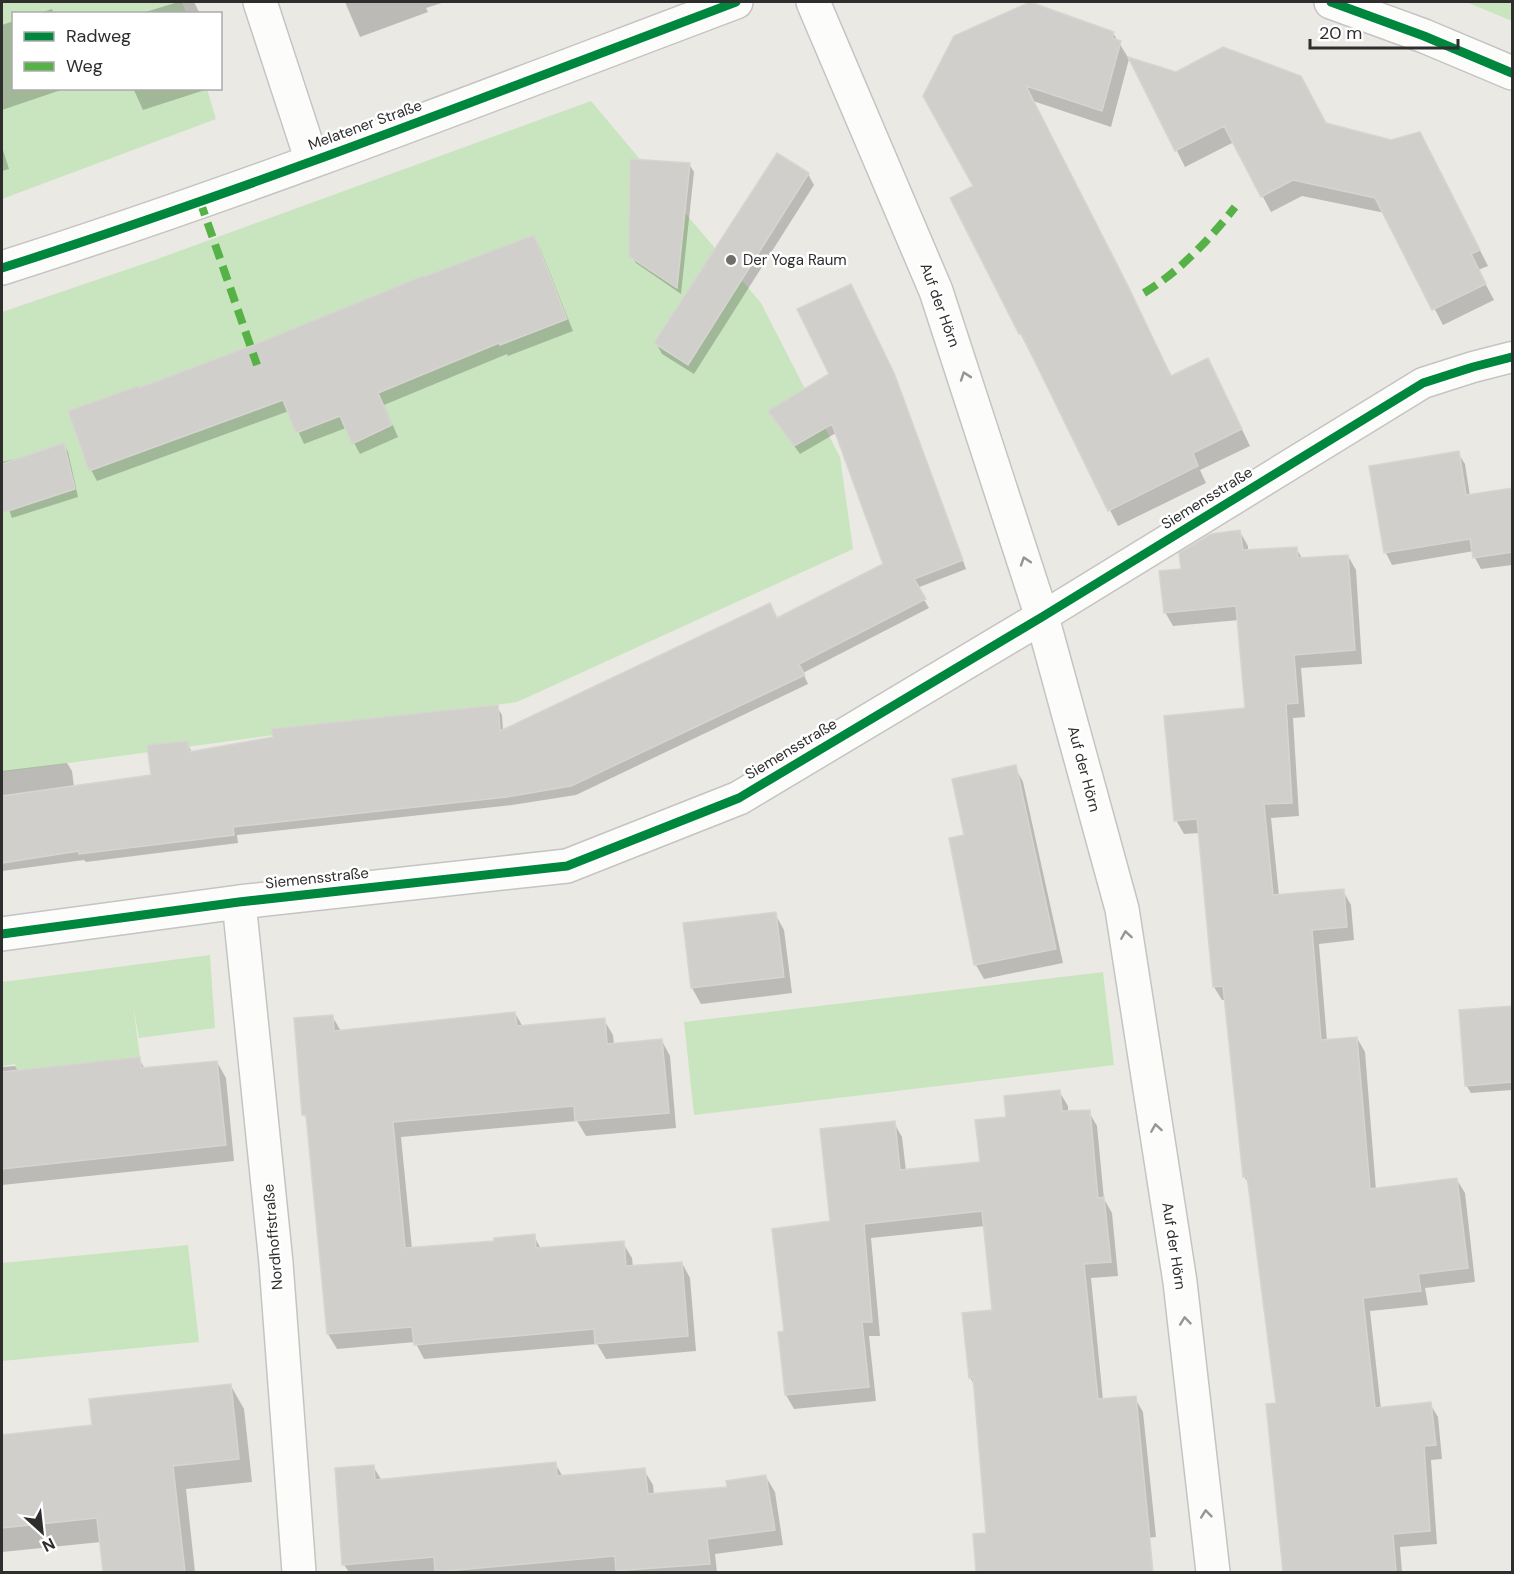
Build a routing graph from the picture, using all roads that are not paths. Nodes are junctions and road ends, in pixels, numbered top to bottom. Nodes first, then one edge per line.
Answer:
1 (260, 2) edge
2 (736, 2) edge
3 (813, 2) edge
4 (1331, 2) edge
5 (1512, 73) edge
6 (312, 161) junction
7 (2, 268) edge
8 (1512, 357) edge
9 (1042, 617) junction
10 (239, 902) junction
11 (2, 934) edge
12 (299, 1572) edge
13 (1213, 1572) edge

1 - 6 street
2 - 6 street, Melatener Straße
9 -> 3 street, Auf der Hörn
4 - 5 street
6 - 7 street, Melatener Straße
8 - 9 lane, Siemensstraße
9 - 10 street, Siemensstraße
13 -> 9 street, Auf der Hörn
10 - 11 street, Siemensstraße
10 - 12 street, Nordhoffstraße

